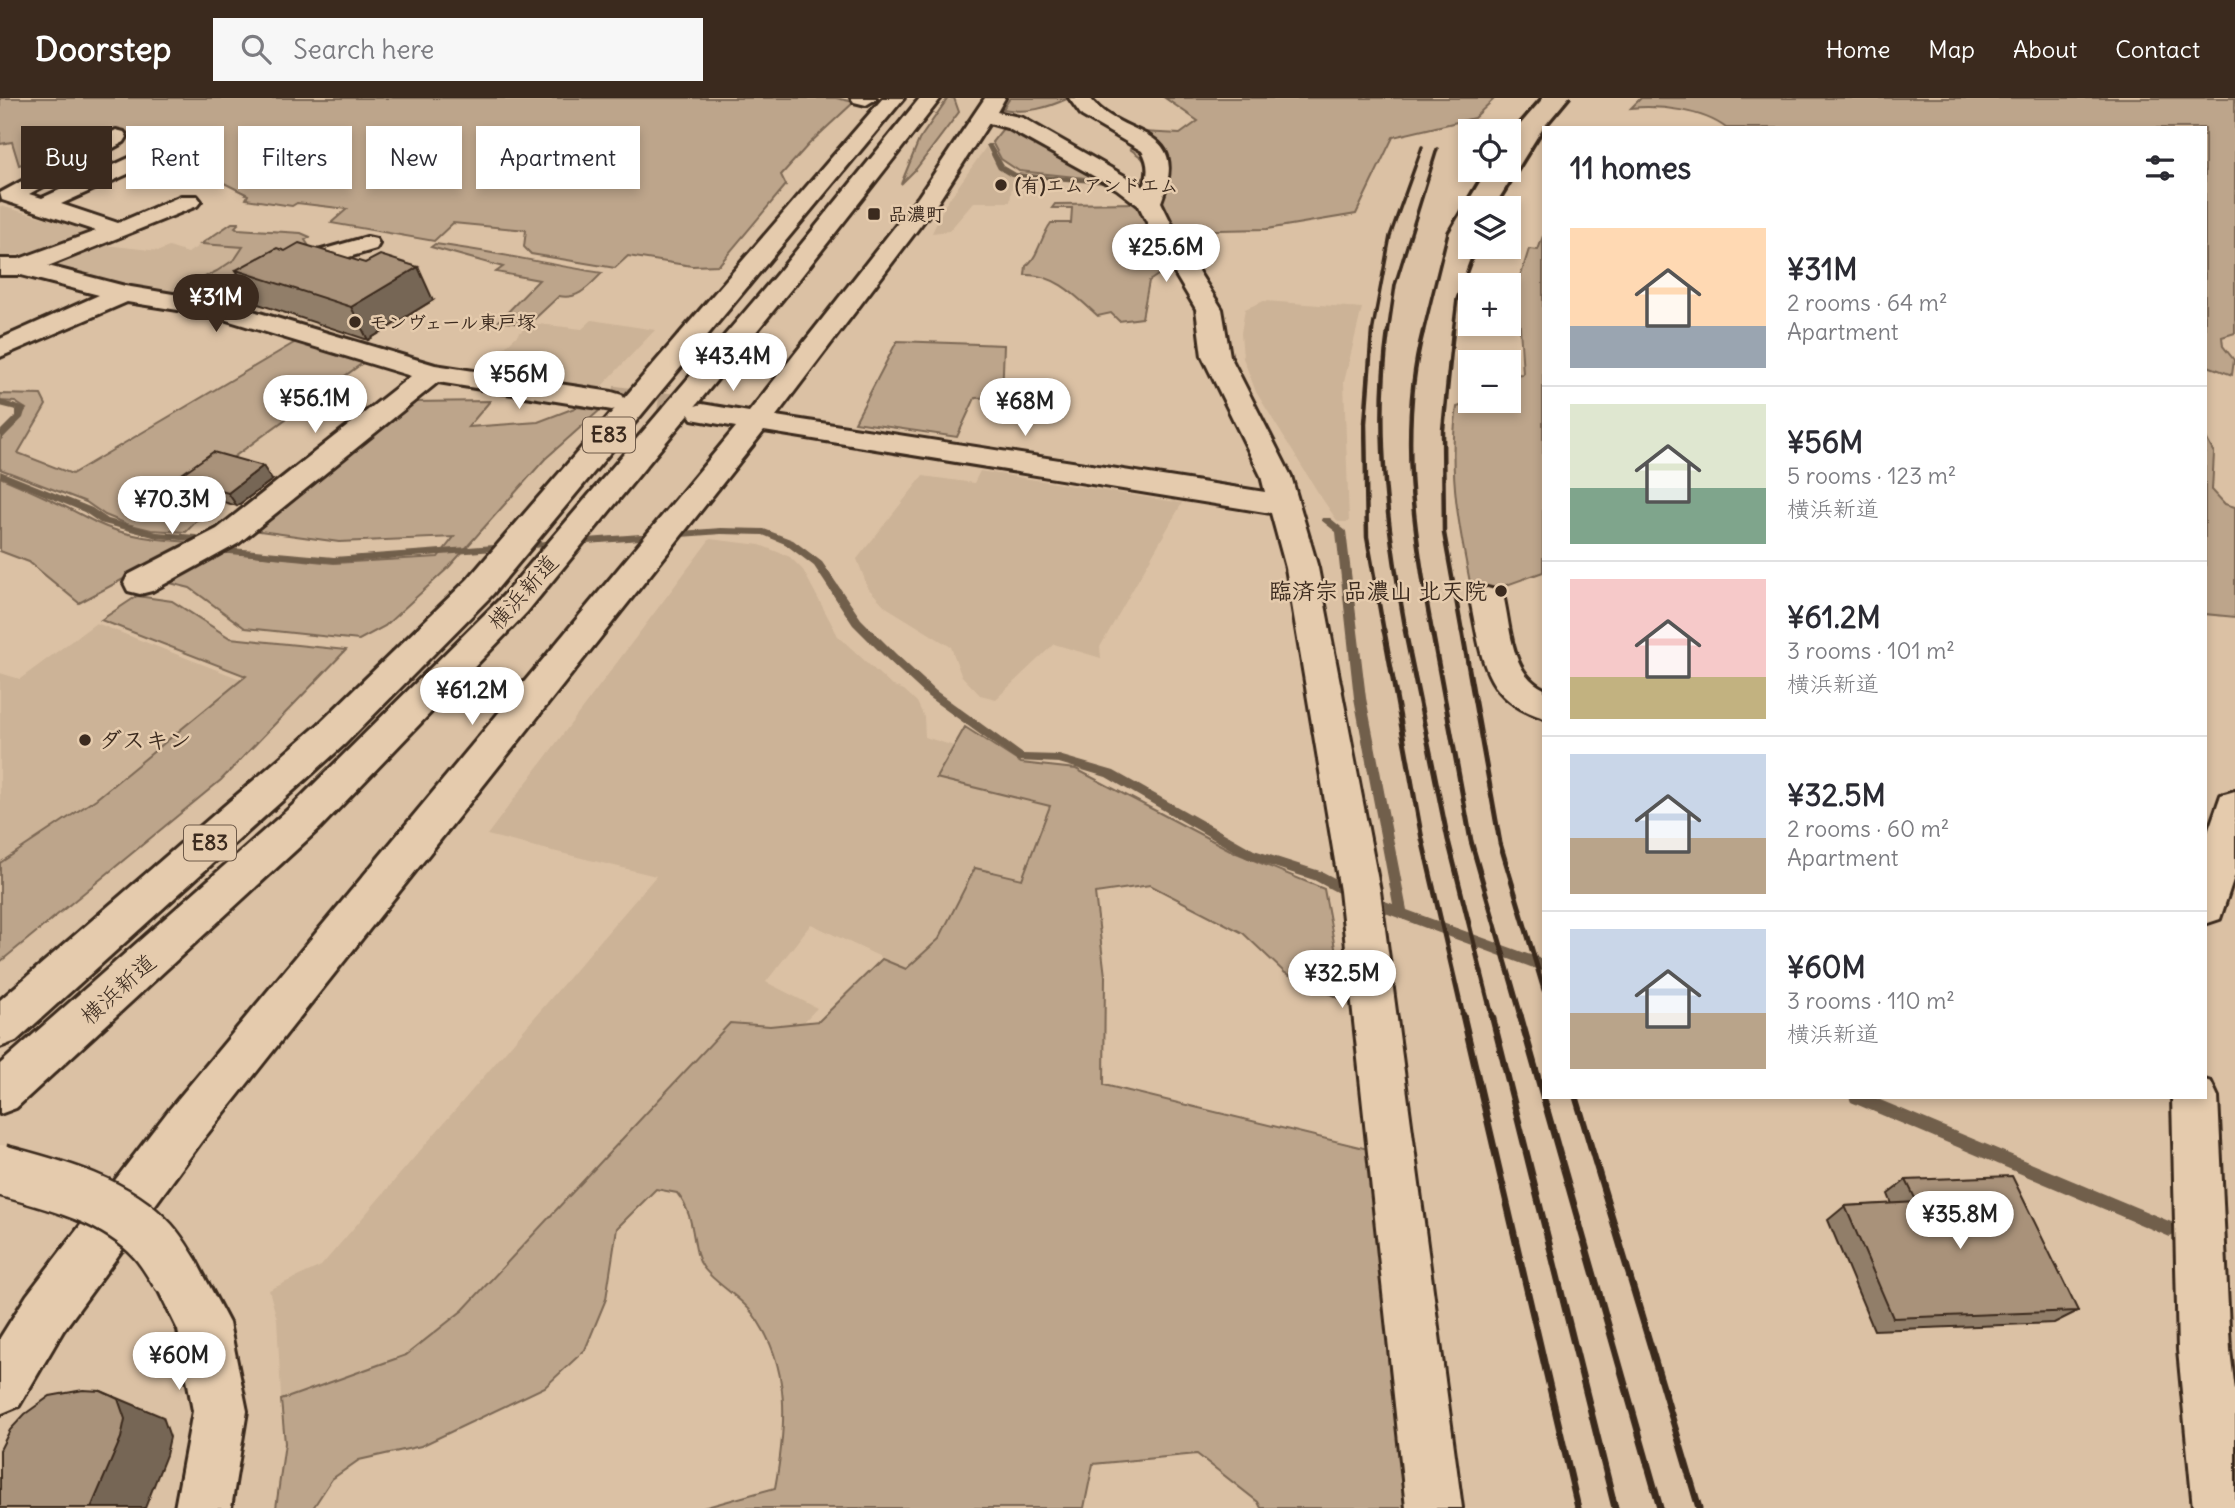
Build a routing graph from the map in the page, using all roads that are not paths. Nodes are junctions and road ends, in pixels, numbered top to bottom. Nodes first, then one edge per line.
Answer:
1 (894, 98) edge
2 (931, 98) edge
3 (1079, 98) edge
4 (990, 106) edge
5 (116, 137) dead end
6 (126, 166) edge
7 (189, 201) dead end
8 (1149, 202) junction
9 (38, 206) junction
10 (119, 232) junction
11 (367, 244) dead end
12 (11, 267) edge
13 (124, 294) junction
14 (213, 308) junction
15 (0, 349) edge
16 (432, 373) junction
17 (612, 401) tunnel mouth
18 (702, 413) tunnel mouth
19 (758, 421) junction
20 (1284, 505) junction
21 (140, 583) dead end
22 (1487, 600) dead end
23 (1542, 704) edge
24 (2235, 807) edge
25 (2207, 900) edge
26 (0, 1027) edge
27 (0, 1093) edge
28 (2195, 1099) edge
29 (0, 1170) edge
30 (0, 1387) edge
31 (203, 1508) edge
32 (1434, 1508) edge
33 (2221, 1508) edge

1 - 26 main road, 横浜新道 / E83
2 - 27 main road, 横浜新道 / E83
3 - 8 main road
4 - 8 main road
4 - 19 main road
5 - 9 main road
6 - 9 main road
7 - 10 main road
8 - 20 main road
9 - 10 main road
10 - 12 main road
11 - 14 main road
12 - 13 main road
13 - 14 main road
13 - 15 main road
14 - 16 main road
16 - 17 main road
16 - 21 main road
18 - 19 main road
19 - 20 main road
19 - 30 main road
20 - 32 main road
22 - 23 main road
24 - 25 main road
28 - 33 main road
29 - 31 main road, bridge

